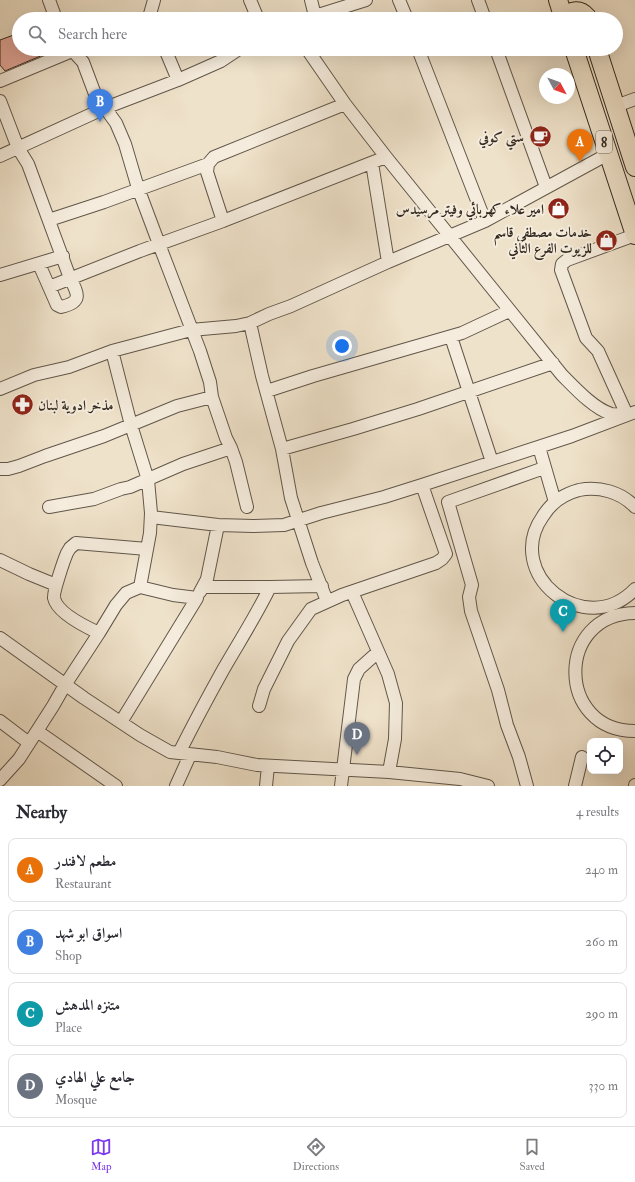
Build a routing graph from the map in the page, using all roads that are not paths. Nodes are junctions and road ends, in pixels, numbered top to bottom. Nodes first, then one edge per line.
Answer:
1 (49, 0) edge
2 (154, 0) edge
3 (250, 0) edge
4 (311, 0) edge
5 (366, 0) edge
6 (399, 0) edge
7 (478, 0) edge
8 (558, 0) edge
9 (582, 0) edge
10 (53, 12) edge
11 (149, 12) edge
12 (255, 12) edge
13 (311, 12) edge
14 (327, 12) edge
15 (404, 12) edge
16 (482, 12) edge
17 (562, 12) edge
18 (572, 12) edge
19 (582, 12) edge
20 (585, 12) edge
21 (60, 56) edge
22 (78, 56) edge
23 (168, 56) edge
24 (228, 56) edge
25 (312, 56) edge
26 (421, 56) edge
27 (499, 56) edge
28 (576, 56) edge
29 (599, 56) edge
30 (178, 80) junction
31 (0, 82) edge
32 (635, 99) edge
33 (0, 101) edge
34 (345, 104) junction
35 (616, 106) junction
36 (105, 108) junction
37 (18, 148) junction
38 (608, 154) junction
39 (0, 156) edge
40 (386, 157) junction
41 (372, 163) junction
42 (208, 164) junction
43 (635, 167) edge
44 (546, 187) junction
45 (138, 188) junction
46 (49, 220) junction
47 (223, 221) junction
48 (485, 221) junction
49 (635, 235) edge
50 (449, 236) junction
51 (159, 244) junction
52 (63, 256) junction
53 (388, 262) junction
54 (39, 264) junction
55 (0, 275) edge
56 (70, 278) junction
57 (49, 287) junction
58 (509, 311) junction
59 (250, 323) junction
60 (191, 330) junction
61 (451, 337) junction
62 (112, 351) junction
63 (553, 363) junction
64 (1, 384) edge
65 (267, 391) junction
66 (470, 392) junction
67 (212, 397) junction
68 (631, 413) edge
69 (131, 425) junction
70 (539, 447) junction
71 (231, 448) junction
72 (282, 449) junction
73 (492, 462) junction
74 (544, 468) junction
75 (0, 469) edge
76 (148, 480) junction
77 (422, 485) junction
78 (555, 502) junction
79 (49, 506) dead end
80 (247, 507) dead end
81 (635, 508) edge
82 (151, 517) junction
83 (298, 520) junction
84 (218, 524) junction
85 (147, 549) junction
86 (0, 560) edge
87 (56, 585) junction
88 (322, 586) junction
89 (140, 587) junction
90 (203, 587) junction
91 (270, 588) junction
92 (635, 589) edge
93 (352, 592) junction
94 (197, 598) junction
95 (327, 601) junction
96 (611, 611) junction
97 (635, 613) edge
98 (99, 634) junction
99 (0, 638) edge
100 (378, 652) junction
101 (65, 685) junction
102 (259, 706) dead end
103 (0, 721) edge
104 (121, 722) junction
105 (37, 731) junction
106 (635, 731) edge
107 (29, 743) junction
108 (185, 754) junction
109 (582, 757) dead end
110 (268, 766) junction
111 (343, 769) junction
112 (389, 772) junction
113 (3, 781) edge
114 (459, 783) edge
115 (107, 784) edge
116 (180, 784) edge
117 (266, 786) edge
118 (341, 786) edge
119 (488, 786) edge
120 (527, 786) edge
121 (575, 786) edge

1 - 10 street
2 - 11 street
3 - 12 street
4 - 13 street
5 - 14 street
6 - 15 street
7 - 16 street
8 - 17 highway
9 - 20 highway
18 - 19 highway
21 - 31 street
22 - 36 street
23 - 30 street
24 - 30 street
25 - 34 street
26 - 48 street
27 - 44 street
28 - 38 highway, 8
29 - 35 highway, 8
30 - 36 street
32 - 35 street
33 - 37 street
34 - 40 street
34 - 42 street
35 - 43 highway, 8
36 - 37 street
36 - 45 street
37 - 39 street
37 - 46 street
38 - 44 street
38 - 49 highway, 8
40 - 41 street
40 - 50 street
41 - 47 street
41 - 53 street
42 - 45 street
42 - 47 street
44 - 48 street
45 - 46 street
45 - 51 street
46 - 52 street
47 - 51 street
48 - 50 street
49 - 68 street
50 - 53 street
50 - 58 street
51 - 56 street
51 - 60 street
52 - 54 street
52 - 56 street
53 - 59 street
54 - 55 street
54 - 57 street
56 - 57 street
56 - 57 street
58 - 61 street
58 - 63 street
59 - 60 street
59 - 65 street
60 - 62 street
60 - 67 street
61 - 65 street
61 - 66 street
62 - 64 street
62 - 69 street
63 - 66 street
63 - 68 street
65 - 72 street
66 - 72 street
66 - 73 street
67 - 69 street
67 - 71 street
68 - 70 street
69 - 75 street
69 - 76 street
70 - 73 street
70 - 74 street
71 - 76 street
71 - 80 street
72 - 83 street
73 - 77 street
74 - 78 street
74 - 120 street
76 - 79 street
76 - 82 street
77 - 83 street
77 - 93 street
78 - 81 street
78 - 96 street
82 - 84 street
82 - 85 street
83 - 84 street
83 - 88 street
84 - 90 street
85 - 87 street
85 - 89 street
86 - 87 street
87 - 98 street
88 - 91 street
88 - 95 street
89 - 94 street
89 - 98 street
90 - 91 street
90 - 94 street
91 - 108 street
92 - 96 street
93 - 95 street
93 - 100 street
94 - 104 street
95 - 102 street
96 - 97 street
96 - 106 street
98 - 101 street
99 - 101 street
100 - 111 street
100 - 112 street
101 - 104 street
101 - 105 street
103 - 107 street
104 - 108 street
105 - 107 street
105 - 115 street
107 - 113 street
108 - 110 street
108 - 116 street
109 - 121 street
110 - 111 street
110 - 117 street
111 - 112 street
111 - 118 street
112 - 114 street
114 - 119 street

